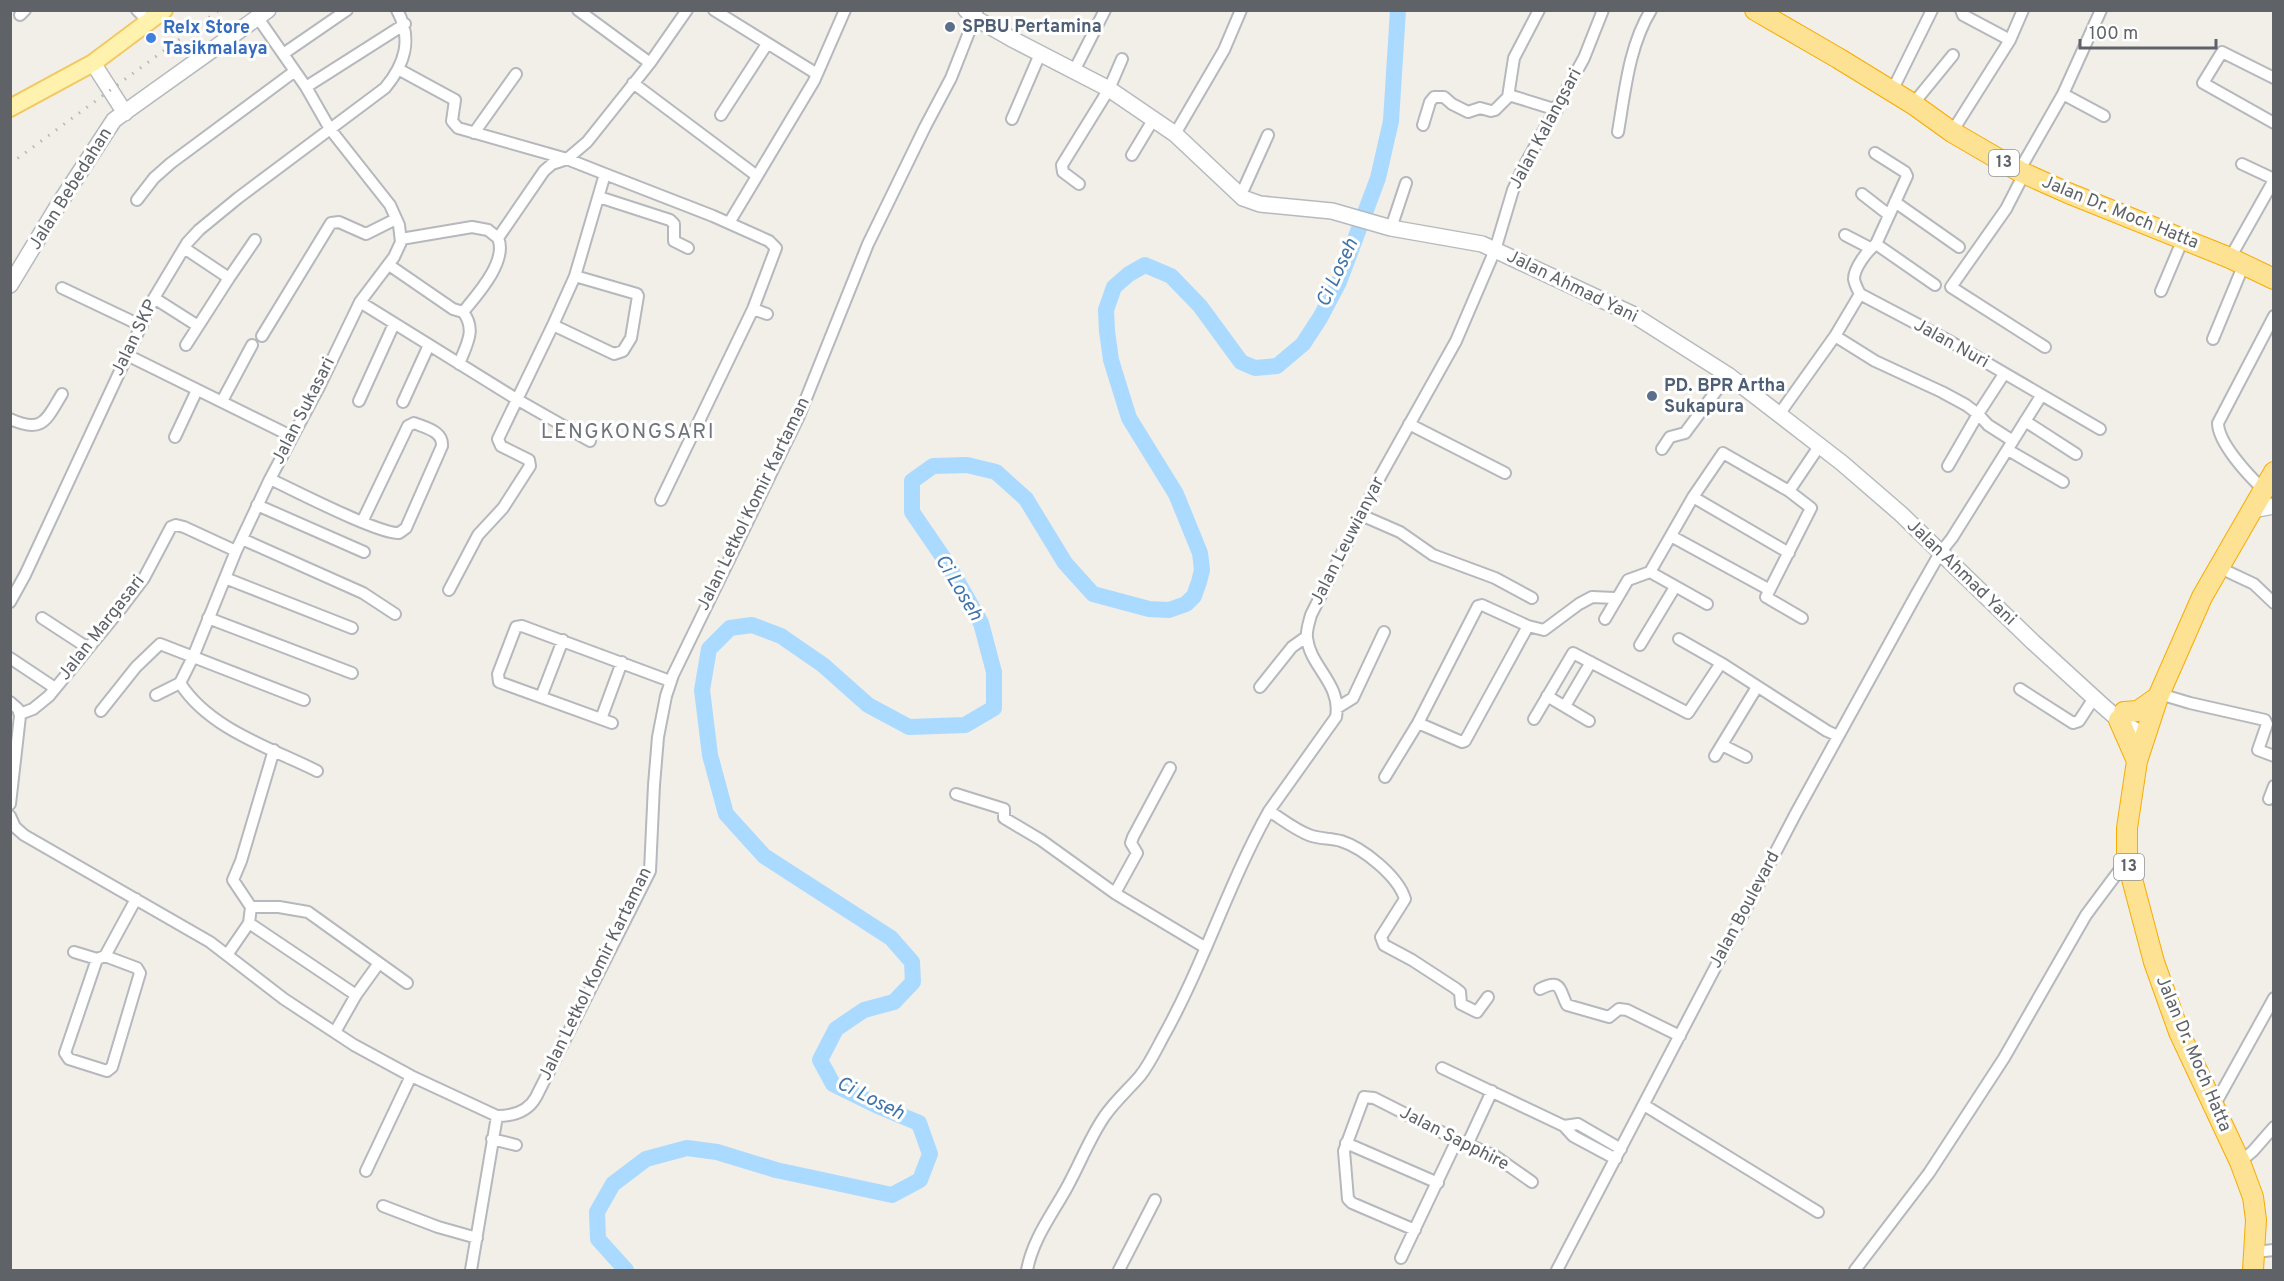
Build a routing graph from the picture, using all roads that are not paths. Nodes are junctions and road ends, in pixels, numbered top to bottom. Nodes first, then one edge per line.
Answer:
1 (137, 10) edge
2 (164, 10) edge
3 (347, 10) edge
4 (397, 10) edge
5 (578, 10) edge
6 (687, 10) edge
7 (714, 10) edge
8 (845, 10) edge
9 (1105, 10) edge
10 (1241, 10) edge
11 (1539, 10) edge
12 (1603, 10) edge
13 (1651, 10) edge
14 (1755, 10) edge
15 (1932, 10) edge
16 (1961, 10) edge
17 (2024, 10) edge
18 (2101, 10) edge
19 (973, 13) edge
20 (263, 14) edge
21 (150, 23) junction
22 (405, 24) junction
23 (2010, 40) junction
24 (767, 44) junction
25 (283, 54) junction
26 (1040, 54) junction
27 (1953, 55) dead end
28 (1122, 59) dead end
29 (93, 63) junction
30 (651, 63) junction
31 (398, 69) junction
32 (295, 71) junction
33 (1074, 71) junction
34 (516, 74) dead end
35 (817, 74) junction
36 (2274, 78) edge
37 (633, 83) junction
38 (306, 87) junction
39 (1109, 89) junction
40 (1892, 91) junction
41 (2063, 93) junction
42 (1508, 97) junction
43 (1913, 104) junction
44 (10, 108) edge
45 (1557, 110) junction
46 (125, 113) junction
47 (721, 115) dead end
48 (2104, 116) dead end
49 (1012, 119) dead end
50 (1153, 120) junction
51 (2274, 123) edge
52 (1423, 125) dead end
53 (330, 129) junction
54 (1618, 132) dead end
55 (1952, 132) junction
56 (474, 133) junction
57 (1175, 134) junction
58 (1268, 135) dead end
59 (1875, 153) dead end
60 (1132, 155) dead end
61 (567, 159) junction
62 (2242, 164) dead end
63 (2021, 172) junction
64 (605, 174) junction
65 (757, 176) junction
66 (2274, 180) edge
67 (1406, 183) dead end
68 (1079, 184) dead end
69 (1862, 194) dead end
70 (599, 197) junction
71 (1240, 197) junction
72 (137, 200) dead end
73 (1895, 202) junction
74 (1889, 215) junction
75 (396, 219) junction
76 (729, 223) junction
77 (1384, 226) junction
78 (1845, 234) dead end
79 (498, 238) junction
80 (401, 239) junction
81 (2183, 239) junction
82 (255, 240) dead end
83 (1873, 246) junction
84 (1959, 247) dead end
85 (184, 248) junction
86 (688, 248) dead end
87 (1495, 250) junction
88 (2237, 261) junction
89 (388, 265) junction
90 (575, 276) junction
91 (229, 278) junction
92 (2274, 279) edge
93 (10, 285) edge
94 (1935, 285) dead end
95 (62, 288) dead end
96 (2161, 291) dead end
97 (1860, 294) junction
98 (154, 298) junction
99 (360, 302) junction
100 (753, 309) junction
101 (463, 312) junction
102 (767, 314) dead end
103 (2274, 316) edge
104 (394, 324) junction
105 (554, 325) junction
106 (142, 326) junction
107 (198, 326) junction
108 (262, 336) dead end
109 (1834, 336) junction
110 (2213, 339) dead end
111 (186, 345) dead end
112 (252, 345) dead end
113 (429, 345) junction
114 (2045, 347) dead end
115 (127, 355) junction
116 (459, 364) junction
117 (2004, 374) junction
118 (1728, 375) junction
119 (197, 390) junction
120 (62, 394) dead end
121 (2041, 396) junction
122 (518, 400) junction
123 (222, 401) junction
124 (359, 401) dead end
125 (403, 402) dead end
126 (1780, 413) junction
127 (1978, 414) junction
128 (10, 418) edge
129 (2025, 421) junction
130 (1409, 424) junction
131 (2100, 429) dead end
132 (291, 436) junction
133 (176, 437) dead end
134 (590, 441) dead end
135 (1820, 445) junction
136 (2010, 446) junction
137 (1662, 450) dead end
138 (2076, 454) dead end
139 (1948, 466) dead end
140 (2274, 472) edge
141 (1505, 473) dead end
142 (270, 479) junction
143 (2063, 482) dead end
144 (2263, 489) junction
145 (1789, 491) junction
146 (1693, 498) junction
147 (661, 500) dead end
148 (257, 505) junction
149 (2274, 506) edge
150 (2252, 510) junction
151 (1361, 515) junction
152 (362, 522) junction
153 (1671, 536) junction
154 (242, 539) junction
155 (236, 551) junction
156 (364, 552) dead end
157 (1789, 553) junction
158 (1940, 553) junction
159 (2218, 567) junction
160 (1650, 572) junction
161 (225, 578) junction
162 (1675, 587) junction
163 (1768, 589) junction
164 (449, 590) dead end
165 (1532, 598) dead end
166 (1616, 598) junction
167 (10, 602) edge
168 (2274, 603) edge
169 (1707, 604) dead end
170 (395, 614) dead end
171 (42, 618) dead end
172 (208, 618) junction
173 (1802, 618) dead end
174 (1605, 619) dead end
175 (1528, 626) junction
176 (352, 628) dead end
177 (1384, 632) dead end
178 (1306, 637) junction
179 (1679, 639) dead end
180 (563, 640) junction
181 (1640, 645) dead end
182 (88, 648) junction
183 (193, 657) junction
184 (10, 658) edge
185 (622, 662) junction
186 (1591, 662) junction
187 (1721, 663) junction
188 (352, 673) dead end
189 (670, 681) junction
190 (180, 683) junction
191 (1260, 687) dead end
192 (1757, 687) junction
193 (55, 688) junction
194 (2020, 689) dead end
195 (156, 695) dead end
196 (2159, 695) junction
197 (1547, 696) junction
198 (541, 698) junction
199 (304, 700) dead end
200 (10, 702) edge
201 (2099, 702) junction
202 (1565, 706) junction
203 (1337, 708) junction
204 (101, 711) dead end
205 (20, 714) junction
206 (2122, 716) junction
207 (1534, 719) dead end
208 (1589, 721) dead end
209 (1418, 723) junction
210 (2146, 730) junction
211 (1838, 736) junction
212 (1722, 745) junction
213 (274, 750) junction
214 (1715, 756) dead end
215 (1746, 756) dead end
216 (2274, 756) edge
217 (2137, 761) junction
218 (1170, 768) dead end
219 (317, 771) dead end
220 (1385, 777) dead end
221 (2274, 786) edge
222 (956, 794) dead end
223 (2270, 799) dead end
224 (10, 804) edge
225 (1269, 811) junction
226 (11, 821) edge
227 (2127, 860) junction
228 (1115, 893) junction
229 (136, 899) junction
230 (250, 907) junction
231 (249, 922) junction
232 (1206, 948) junction
233 (74, 952) dead end
234 (227, 955) junction
235 (101, 957) junction
236 (379, 963) junction
237 (407, 982) dead end
238 (1540, 989) dead end
239 (356, 995) junction
240 (1488, 997) dead end
241 (2274, 999) edge
242 (334, 1032) junction
243 (1680, 1036) junction
244 (1442, 1068) dead end
245 (411, 1076) junction
246 (1492, 1091) junction
247 (1644, 1105) junction
248 (2214, 1106) junction
249 (497, 1116) junction
250 (2274, 1127) edge
251 (492, 1139) junction
252 (1346, 1143) junction
253 (1462, 1143) junction
254 (516, 1145) dead end
255 (1619, 1154) junction
256 (2240, 1162) junction
257 (366, 1171) dead end
258 (1532, 1182) dead end
259 (1438, 1183) junction
260 (1155, 1200) dead end
261 (383, 1206) dead end
262 (1818, 1212) dead end
263 (1414, 1230) junction
264 (477, 1238) junction
265 (2261, 1257) edge
266 (1401, 1258) dead end
267 (471, 1270) edge
268 (1028, 1270) edge
269 (1119, 1270) edge
270 (1557, 1270) edge
271 (1855, 1270) edge

1 - 21 street
2 - 21 main road
3 - 25 street
4 - 22 street
5 - 30 street
6 - 30 street
7 - 24 street
8 - 35 street
9 - 33 street
10 - 57 street
11 - 42 street
12 - 45 street, Jalan Kalangsari
13 - 54 street
14 - 40 highway, Jalan Dr. Moch Hatta / 13
15 - 40 street
16 - 23 street
17 - 23 street
18 - 41 street
19 - 26 street, Jalan Ahmad Yani
19 - 189 street, Jalan Letkol Komir Kartaman
20 - 25 street
20 - 46 street, Jalan Bebedahan
21 - 29 main road
22 - 31 street
22 - 38 street
23 - 55 street
24 - 35 street
24 - 47 street
25 - 32 street
26 - 33 street, Jalan Ahmad Yani
26 - 49 street
27 - 43 street
28 - 39 street
29 - 44 main road
29 - 46 street
30 - 37 street
31 - 53 street, Jalan SKP
31 - 56 street
32 - 38 street
32 - 72 street
33 - 39 street, Jalan Ahmad Yani
34 - 56 street
35 - 65 street
36 - 51 street
37 - 61 street
37 - 65 street
38 - 53 street
39 - 50 street, Jalan Ahmad Yani
39 - 68 street
40 - 43 highway, Jalan Dr. Moch Hatta / 13
41 - 48 street
41 - 63 street
42 - 45 street
42 - 52 street
43 - 55 highway, Jalan Dr. Moch Hatta / 13
45 - 87 street, Jalan Kalangsari
46 - 93 street, Jalan Bebedahan
50 - 57 street, Jalan Ahmad Yani
50 - 60 street
53 - 75 street
53 - 85 street, Jalan SKP
55 - 63 highway, Jalan Dr. Moch Hatta / 13
56 - 61 street
57 - 71 street, Jalan Ahmad Yani
58 - 71 street
59 - 73 street
61 - 64 street
61 - 79 street
62 - 66 street
63 - 81 highway, Jalan Dr. Moch Hatta / 13
63 - 114 street
64 - 70 street
64 - 76 street
65 - 76 street
66 - 88 street
67 - 77 street
69 - 74 street
70 - 86 street
70 - 90 street
71 - 77 street, Jalan Ahmad Yani
73 - 74 street
73 - 84 street
74 - 83 street
75 - 80 street
75 - 108 street
76 - 100 street
77 - 87 street, Jalan Ahmad Yani
78 - 83 street
79 - 80 street
79 - 101 street
80 - 89 street, Jalan Sukasari
81 - 88 highway, Jalan Dr. Moch Hatta / 13
81 - 96 street
82 - 91 street
83 - 94 street
83 - 97 street
85 - 91 street
85 - 98 street, Jalan SKP
87 - 118 street, Jalan Ahmad Yani
87 - 130 street, Jalan Leuwianyar
88 - 92 highway, Jalan Dr. Moch Hatta / 13
88 - 110 street
89 - 99 street, Jalan Sukasari
89 - 101 street
90 - 105 street
90 - 105 street
91 - 107 street
95 - 106 street
97 - 109 street
97 - 117 street, Jalan Nuri
98 - 106 street, Jalan SKP
98 - 107 street
99 - 104 street
99 - 132 street, Jalan Sukasari
100 - 102 street
100 - 147 street
101 - 116 street
103 - 144 street
104 - 113 street
104 - 124 street
105 - 122 street
106 - 115 street, Jalan SKP
107 - 111 street
109 - 126 street
109 - 127 street
112 - 123 street
113 - 116 street
113 - 125 street
115 - 119 street
115 - 167 street, Jalan SKP
116 - 122 street
117 - 121 street, Jalan Nuri
117 - 127 street
118 - 126 street, Jalan Ahmad Yani
118 - 137 street
119 - 123 street
119 - 133 street
120 - 128 street
121 - 129 street, Jalan Boulevard
121 - 131 street, Jalan Nuri
122 - 134 street
122 - 164 street
123 - 132 street
126 - 135 street, Jalan Ahmad Yani
127 - 136 street
127 - 139 street
129 - 136 street, Jalan Boulevard
129 - 138 street
130 - 141 street
130 - 151 street, Jalan Leuwianyar
132 - 142 street, Jalan Sukasari
135 - 145 street
135 - 158 street, Jalan Ahmad Yani
136 - 143 street
136 - 158 street, Jalan Boulevard
140 - 144 highway, Jalan Dr. Moch Hatta / 13
142 - 148 street, Jalan Sukasari
142 - 152 street
144 - 150 highway, Jalan Dr. Moch Hatta / 13
145 - 146 street
145 - 157 street
146 - 153 street
146 - 157 street
148 - 154 street, Jalan Sukasari
148 - 156 street
149 - 150 street
150 - 159 highway, Jalan Dr. Moch Hatta / 13
151 - 165 street
151 - 178 street, Jalan Leuwianyar
152 - 152 street
153 - 160 street
153 - 163 street
154 - 155 street, Jalan Sukasari
154 - 170 street
155 - 161 street, Jalan Sukasari
155 - 182 street, Jalan Margasari
157 - 163 street
158 - 201 street, Jalan Ahmad Yani
158 - 211 street, Jalan Boulevard
159 - 168 street
159 - 196 highway, Jalan Dr. Moch Hatta / 13
160 - 162 street
160 - 166 street
161 - 172 street, Jalan Sukasari
161 - 176 street
162 - 169 street
162 - 181 street
163 - 173 street
166 - 174 street
166 - 175 street
171 - 182 street
172 - 183 street, Jalan Sukasari
172 - 188 street
175 - 209 street
175 - 209 street
177 - 203 street
178 - 191 street
178 - 203 street
179 - 187 street
180 - 185 street
180 - 198 street
180 - 198 street
182 - 193 street, Jalan Margasari
183 - 190 street, Jalan Sukasari
183 - 199 street
183 - 204 street
184 - 193 street
185 - 189 street
185 - 198 street
186 - 187 street
186 - 197 street
186 - 202 street
187 - 192 street
189 - 249 street, Jalan Letkol Komir Kartaman
190 - 195 street
190 - 213 street
192 - 211 street
192 - 212 street
193 - 205 street, Jalan Margasari
194 - 201 street
196 - 206 highway
196 - 210 highway, Jalan Dr. Moch Hatta / 13
196 - 216 street
197 - 202 street
197 - 207 street
200 - 205 street
201 - 206 street, Jalan Ahmad Yani
202 - 208 street
203 - 225 street
205 - 224 street
206 - 210 street, Jalan Ahmad Yani
206 - 217 highway
209 - 220 street
210 - 217 highway, Jalan Dr. Moch Hatta / 13
211 - 243 street, Jalan Boulevard
212 - 214 street
212 - 215 street
213 - 219 street
213 - 230 street
217 - 227 highway, Jalan Dr. Moch Hatta / 13
218 - 228 street
221 - 223 street
222 - 228 street
225 - 232 street
225 - 240 street
226 - 229 street
227 - 248 highway, Jalan Dr. Moch Hatta / 13
227 - 271 street
228 - 232 street
229 - 234 street
229 - 235 street
230 - 231 street
230 - 236 street
231 - 234 street
231 - 239 street
232 - 268 street
233 - 235 street
234 - 242 street
235 - 235 street
236 - 237 street
236 - 239 street
238 - 243 street
239 - 242 street
241 - 248 street
242 - 245 street
243 - 247 street, Jalan Boulevard
244 - 246 street
245 - 249 street
245 - 257 street
246 - 253 street
246 - 255 street
247 - 255 street, Jalan Boulevard
247 - 262 street
248 - 256 highway, Jalan Dr. Moch Hatta / 13
249 - 251 street
250 - 256 street
251 - 254 street
251 - 264 street
252 - 253 street, Jalan Sapphire
252 - 259 street
252 - 263 street
253 - 258 street, Jalan Sapphire
253 - 259 street
255 - 270 street, Jalan Boulevard
256 - 265 highway, Jalan Dr. Moch Hatta / 13
259 - 263 street
260 - 269 street
261 - 264 street
263 - 266 street
264 - 267 street

